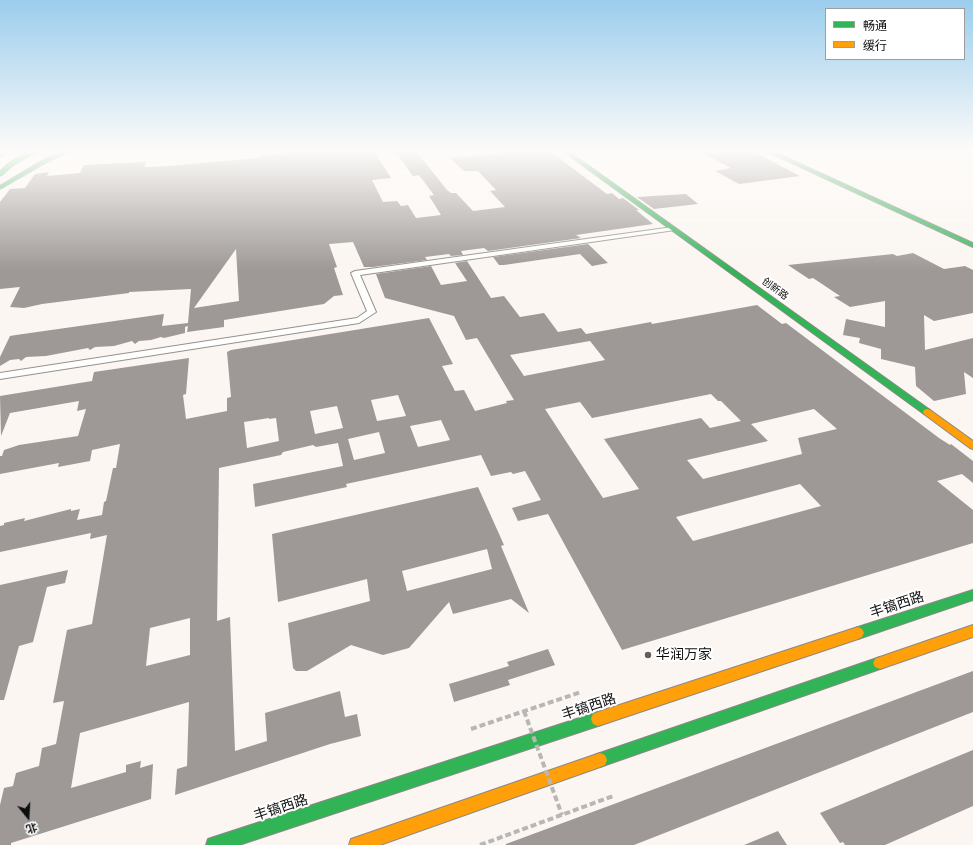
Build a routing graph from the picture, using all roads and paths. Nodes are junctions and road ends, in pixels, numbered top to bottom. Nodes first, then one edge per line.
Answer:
1 (620, 190) edge
2 (854, 190) edge
3 (867, 190) edge
4 (674, 229) junction
5 (973, 238) edge
6 (973, 245) edge
7 (0, 376) edge
8 (973, 446) edge
9 (973, 595) edge
10 (973, 631) edge
11 (581, 692) dead end
12 (524, 711) junction
13 (471, 729) dead end
14 (613, 796) dead end
15 (562, 815) junction
16 (214, 845) edge
17 (357, 845) edge
18 (480, 845) edge

1 - 4 main road, 创新路
2 - 6 main road
3 - 5 main road
4 - 7 street
4 - 8 main road, 创新路
9 - 16 main road, 丰镐西路
10 - 17 main road
11 - 12 path
12 - 13 path
12 - 15 path, bridge
14 - 15 path
15 - 18 path

